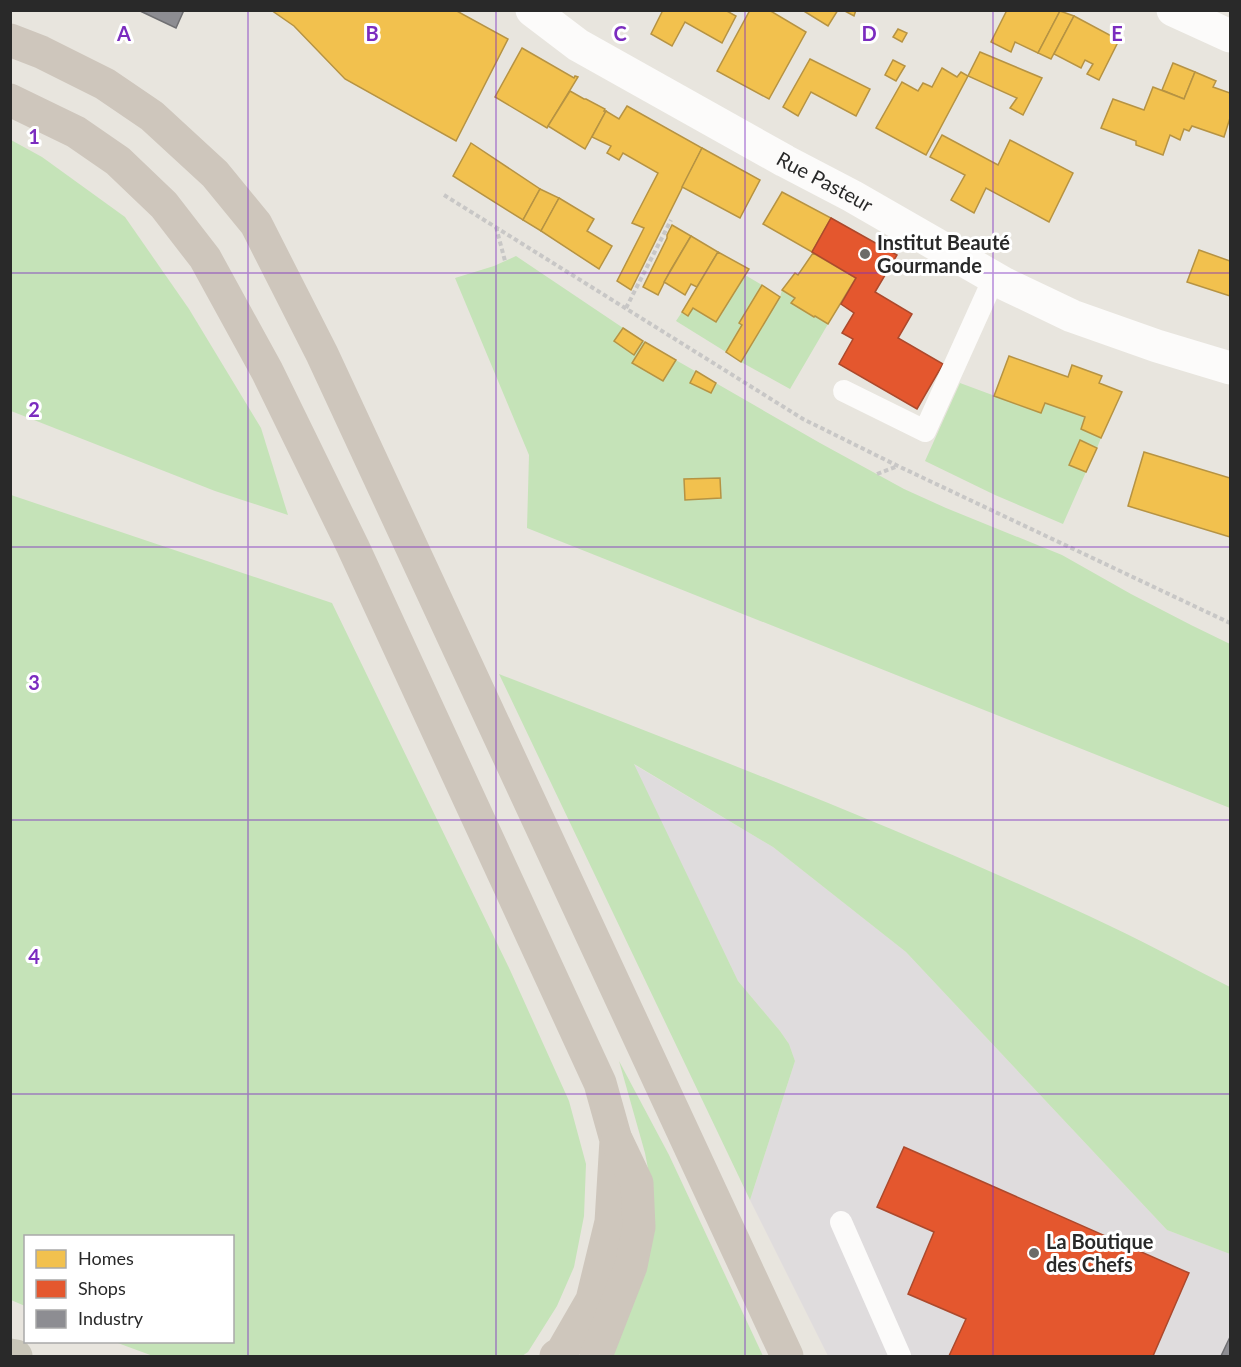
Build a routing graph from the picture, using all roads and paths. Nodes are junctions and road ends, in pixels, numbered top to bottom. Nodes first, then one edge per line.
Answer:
1 (532, 10) edge
2 (1173, 10) edge
3 (1230, 36) edge
4 (10, 40) edge
5 (10, 100) edge
6 (670, 220) dead end
7 (495, 226) dead end
8 (505, 261) dead end
9 (994, 278) junction
10 (626, 308) dead end
11 (1230, 368) edge
12 (844, 391) dead end
13 (897, 466) dead end
14 (877, 474) dead end
15 (616, 1140) junction
16 (841, 1222) dead end
17 (10, 1354) edge
18 (16, 1356) edge
19 (556, 1356) edge
20 (596, 1356) edge
21 (787, 1356) edge
22 (900, 1356) edge

1 - 9 main road, Rue Pasteur
2 - 3 main road
4 - 21 highway
5 - 15 highway
6 - 10 path
7 - 8 path
9 - 11 main road, Rue Pasteur
9 - 12 lane
13 - 14 path
15 - 19 highway
15 - 20 highway
16 - 22 lane
17 - 18 main road

